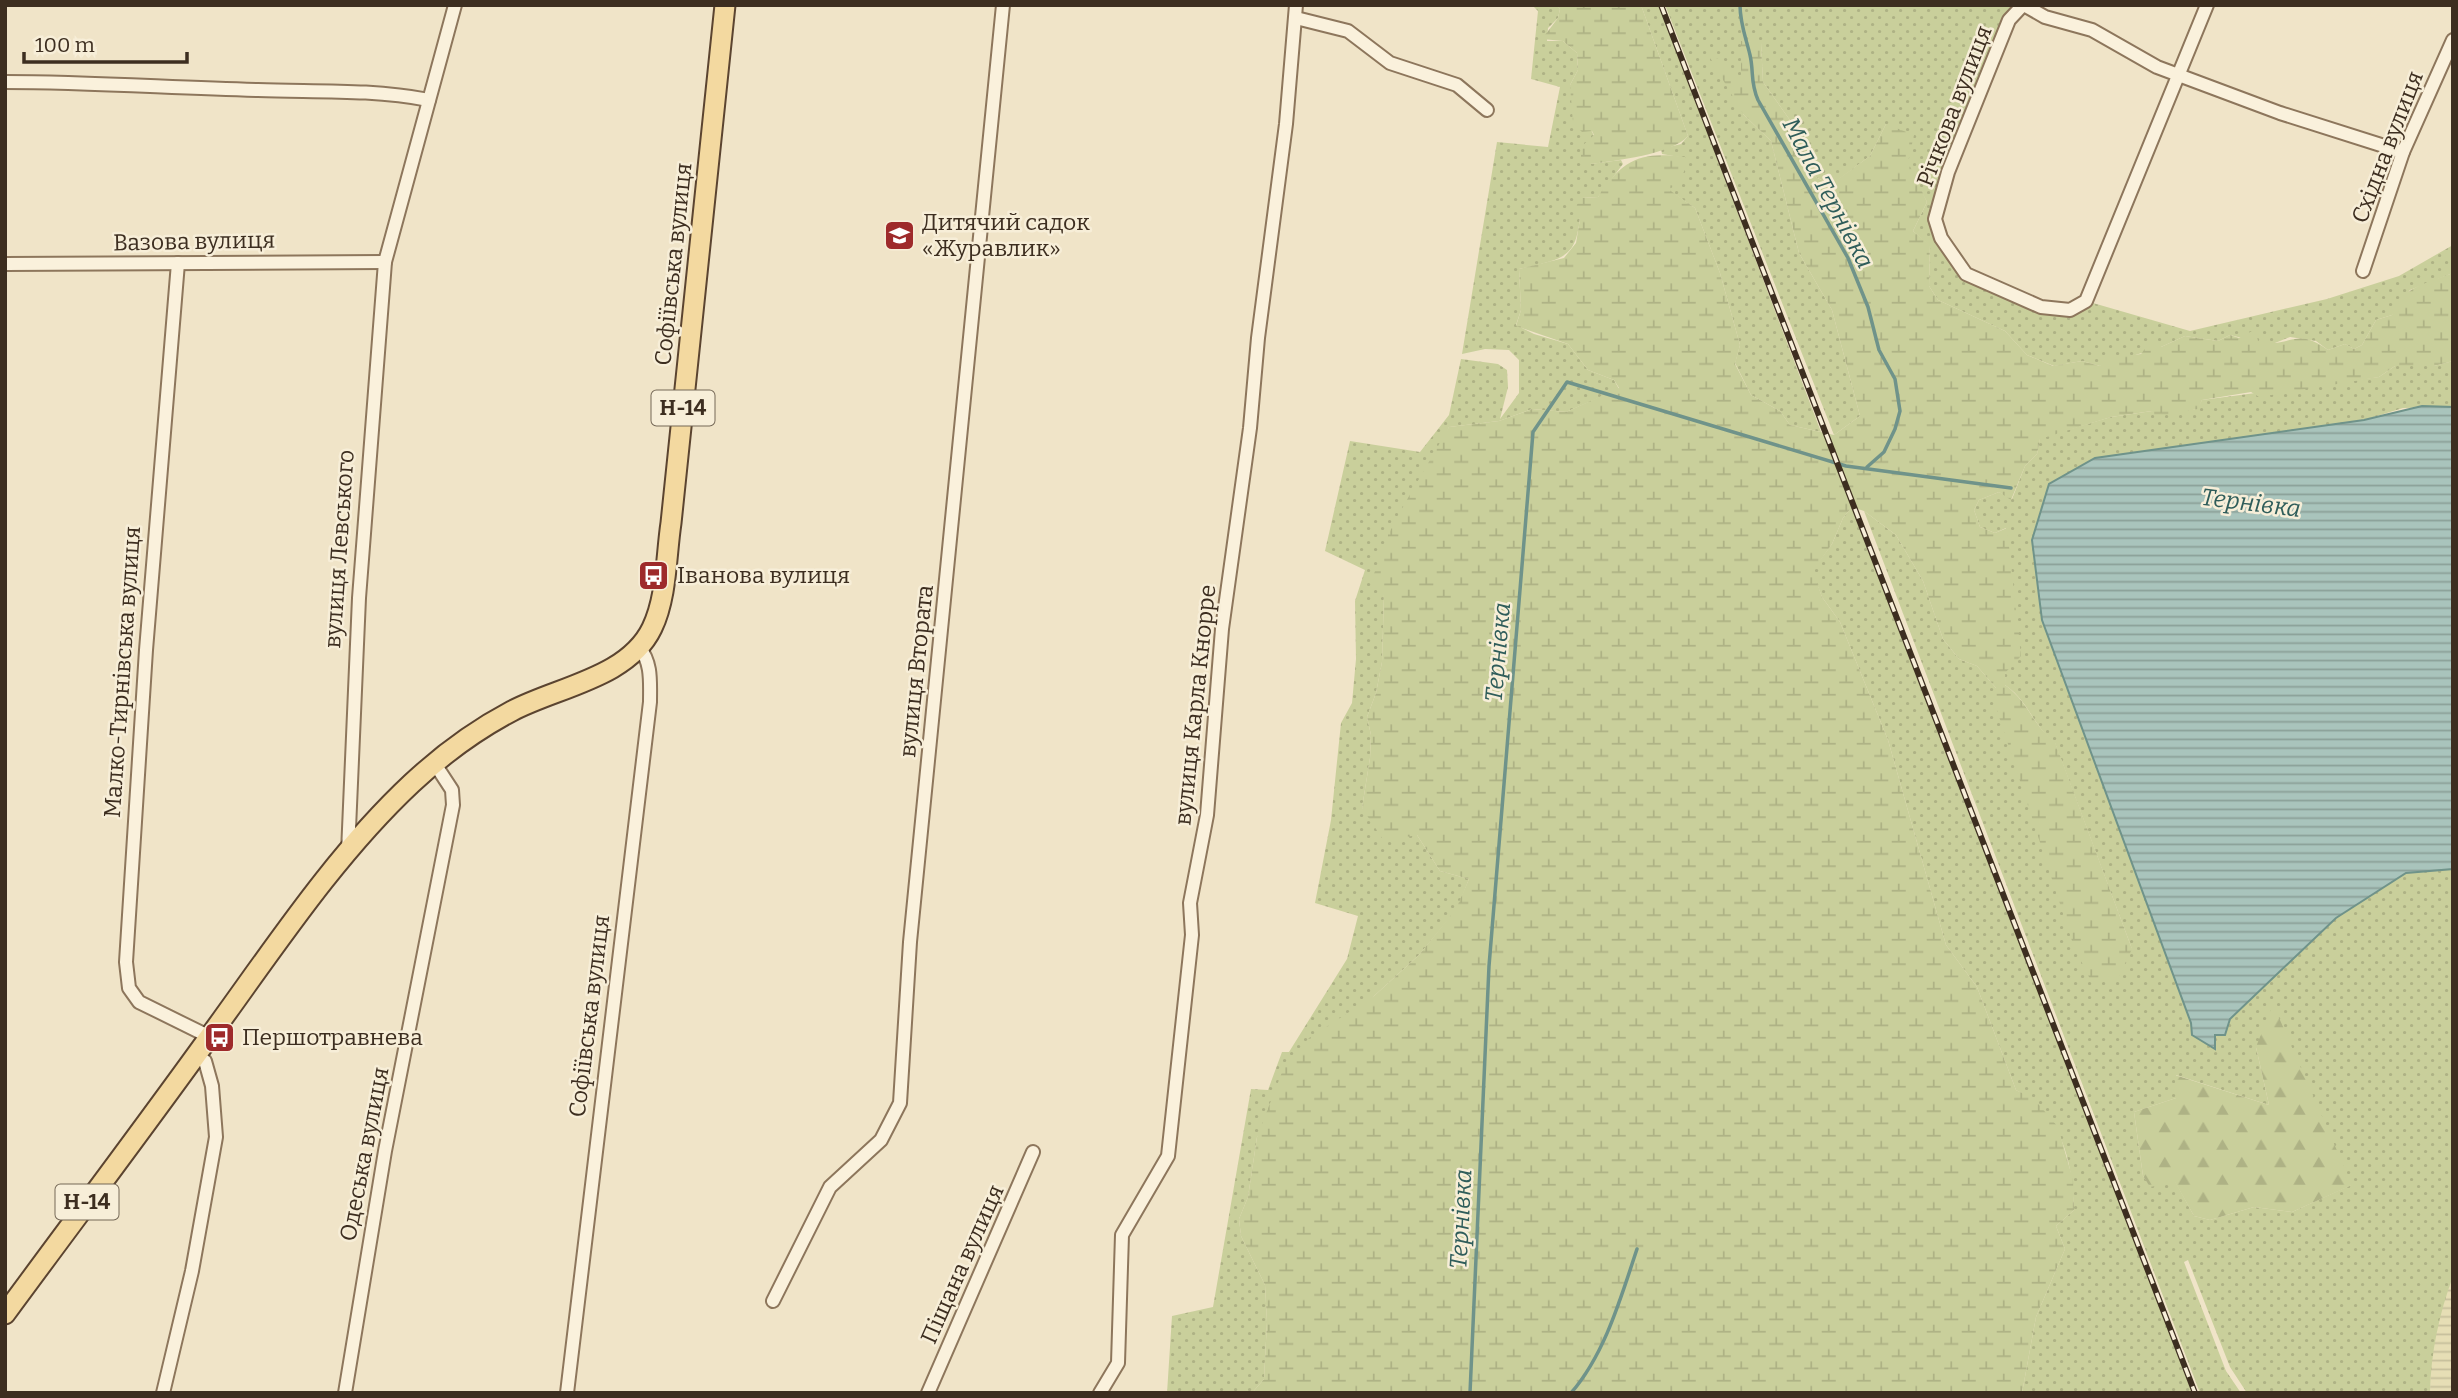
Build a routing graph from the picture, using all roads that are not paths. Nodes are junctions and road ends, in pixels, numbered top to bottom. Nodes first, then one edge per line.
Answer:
1 (455, 5) edge
2 (725, 5) edge
3 (1003, 5) edge
4 (2024, 5) edge
5 (2207, 5) edge
6 (1296, 12) edge
7 (2453, 40) edge
8 (2179, 74) junction
9 (5, 82) edge
10 (429, 100) junction
11 (1487, 110) dead end
12 (2403, 152) junction
13 (385, 262) junction
14 (178, 263) junction
15 (5, 264) edge
16 (2363, 271) dead end
17 (639, 647) junction
18 (435, 764) junction
19 (348, 852) junction
20 (210, 1037) junction
21 (201, 1058) junction
22 (1033, 1152) dead end
23 (773, 1301) dead end
24 (5, 1314) edge
25 (163, 1393) edge
26 (345, 1393) edge
27 (567, 1393) edge
28 (928, 1393) edge
29 (1100, 1393) edge

1 - 10 street, вулиця Левського
2 - 17 main road, Софіївська вулиця / Н-14
3 - 23 street, вулиця Втората
4 - 8 street
4 - 8 street, Річкова вулиця
5 - 8 street
6 - 11 street
6 - 29 street, вулиця Карла Кнорре
7 - 12 street, Східна вулиця
8 - 12 street
9 - 10 street
10 - 13 street, вулиця Левського
12 - 16 street, Східна вулиця
13 - 14 street, Вазова вулиця
13 - 19 street, вулиця Левського
14 - 15 street, Вазова вулиця
14 - 20 street, Малко-Тирнівська вулиця
17 - 18 main road, Софіївська вулиця / Н-14
17 - 27 street, Софіївська вулиця
18 - 19 main road, Софіївська вулиця / Н-14
18 - 26 street, Одеська вулиця
19 - 20 main road, Н-14
20 - 21 main road, Н-14
21 - 24 main road, Н-14
21 - 25 street
22 - 28 street, Піщана вулиця

